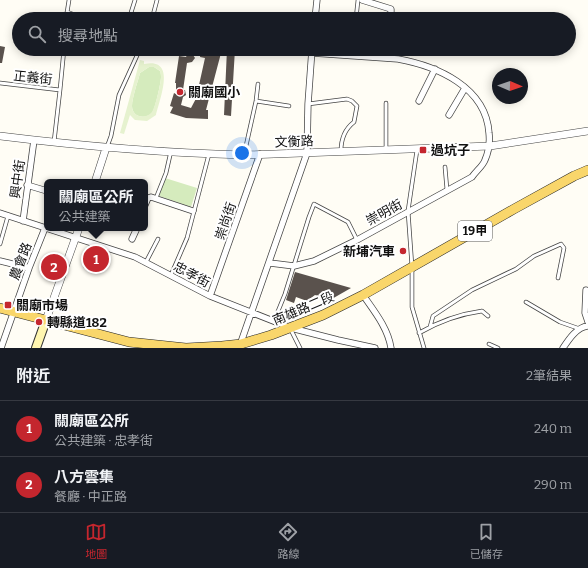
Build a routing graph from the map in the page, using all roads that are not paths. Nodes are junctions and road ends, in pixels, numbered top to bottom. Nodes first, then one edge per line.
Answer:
1 (69, 0) edge
2 (135, 0) edge
3 (158, 0) edge
4 (317, 0) edge
5 (358, 0) edge
6 (362, 0) edge
7 (67, 12) edge
8 (131, 12) edge
9 (154, 12) edge
10 (316, 12) edge
11 (357, 12) edge
12 (391, 12) edge
13 (63, 56) edge
14 (137, 56) edge
15 (312, 56) edge
16 (379, 56) edge
17 (386, 57) joint
18 (435, 70) junction
19 (0, 83) edge
20 (258, 84) dead end
21 (465, 88) junction
22 (60, 90) junction
23 (256, 101) junction
24 (419, 101) dead end
25 (386, 103) dead end
26 (308, 104) junction
27 (289, 106) dead end
28 (449, 115) dead end
29 (588, 131) edge
30 (0, 136) edge
31 (34, 140) junction
32 (54, 142) junction
33 (490, 146) junction
34 (106, 148) junction
35 (418, 148) junction
36 (386, 149) junction
37 (341, 151) junction
38 (171, 152) junction
39 (307, 153) junction
40 (209, 154) junction
41 (260, 154) junction
42 (244, 155) junction
43 (445, 167) dead end
44 (588, 170) edge
45 (96, 179) edge
46 (28, 185) junction
47 (44, 190) edge
48 (447, 190) junction
49 (148, 198) edge
50 (156, 198) junction
51 (193, 211) junction
52 (408, 211) junction
53 (0, 213) edge
54 (8, 216) junction
55 (23, 220) junction
56 (44, 228) edge
57 (44, 230) edge
58 (55, 231) edge
59 (77, 231) edge
60 (136, 231) edge
61 (75, 237) junction
62 (132, 239) dead end
63 (158, 239) dead end
64 (357, 240) junction
65 (0, 244) edge
66 (0, 261) edge
67 (146, 262) junction
68 (270, 263) junction
69 (294, 266) junction
70 (412, 267) junction
71 (29, 268) junction
72 (171, 275) junction
73 (558, 278) dead end
74 (586, 290) dead end
75 (210, 296) junction
76 (363, 296) junction
77 (526, 302) dead end
78 (0, 308) edge
79 (14, 311) junction
80 (252, 313) junction
81 (488, 316) dead end
82 (46, 320) junction
83 (274, 322) junction
84 (587, 325) edge
85 (430, 327) junction
86 (290, 328) junction
87 (580, 329) junction
88 (419, 333) junction
89 (489, 344) dead end
90 (240, 346) edge
91 (1, 348) edge
92 (36, 348) edge
93 (300, 348) edge
94 (375, 348) edge
95 (391, 348) edge
96 (424, 348) edge
97 (498, 348) edge
98 (563, 348) edge

1 - 7 lane
2 - 8 lane
3 - 9 lane
4 - 10 street
5 - 11 lane
6 - 12 street
13 - 22 lane
14 - 34 lane
15 - 26 street
16 - 17 street
17 - 18 street
18 - 21 street
18 - 24 street
19 - 22 lane, 正義街
20 - 23 lane
21 - 28 street
21 - 33 street
22 - 32 lane, 正義街
23 - 27 lane
23 - 42 lane
25 - 36 lane
26 - 37 lane
26 - 39 street
29 - 33 street, 文衡路
30 - 31 street, 文衡路
31 - 32 street, 文衡路
31 - 46 street, 興中街
32 - 34 street, 文衡路
33 - 35 street, 文衡路
33 - 48 street, 崇明街
34 - 38 street, 文衡路
34 - 45 street
35 - 36 street, 文衡路
35 - 52 lane
36 - 37 street, 文衡路
37 - 39 street, 文衡路
38 - 40 street, 文衡路
38 - 50 lane
39 - 41 street, 文衡路
39 - 68 street
40 - 42 street, 文衡路
40 - 51 lane
41 - 42 street, 文衡路
41 - 75 street, 崇尚街
43 - 48 lane
44 - 70 main road, 南雄路二段 / 19甲
46 - 47 street
46 - 55 street, 興中街
48 - 52 street, 崇明街
49 - 50 street
50 - 51 street
51 - 72 lane
52 - 64 street, 崇明街
52 - 70 lane
53 - 54 street, 忠孝街
54 - 55 street, 忠孝街
54 - 65 lane
55 - 56 street, 忠孝街
57 - 71 street, 農會路
58 - 61 street, 忠孝街
59 - 61 street
60 - 62 street
61 - 67 street, 忠孝街
61 - 82 street
63 - 67 lane
64 - 69 street, 崇明街
64 - 69 lane
66 - 71 street
67 - 72 street, 忠孝街
68 - 69 street, 崇明街
68 - 80 street
69 - 83 lane
70 - 76 main road, 南雄路二段 / 19甲
70 - 88 lane
71 - 79 street, 農會路
72 - 75 street, 忠孝街
73 - 85 lane
74 - 84 street
75 - 80 street, 忠孝街
76 - 86 main road, 南雄路二段 / 19甲
76 - 95 street
77 - 87 lane
78 - 79 main road, 南雄路二段 / 19甲
79 - 82 main road, 南雄路二段 / 19甲
79 - 91 street, 農會路
80 - 83 street, 忠孝街
80 - 90 street
81 - 85 lane
82 - 90 main road, 南雄路二段 / 19甲
82 - 92 main road
83 - 86 street, 忠孝街
84 - 87 street
85 - 88 lane
86 - 90 main road, 南雄路二段 / 19甲
86 - 93 lane
86 - 94 street, 忠孝街
87 - 98 street
88 - 96 lane
89 - 97 lane

